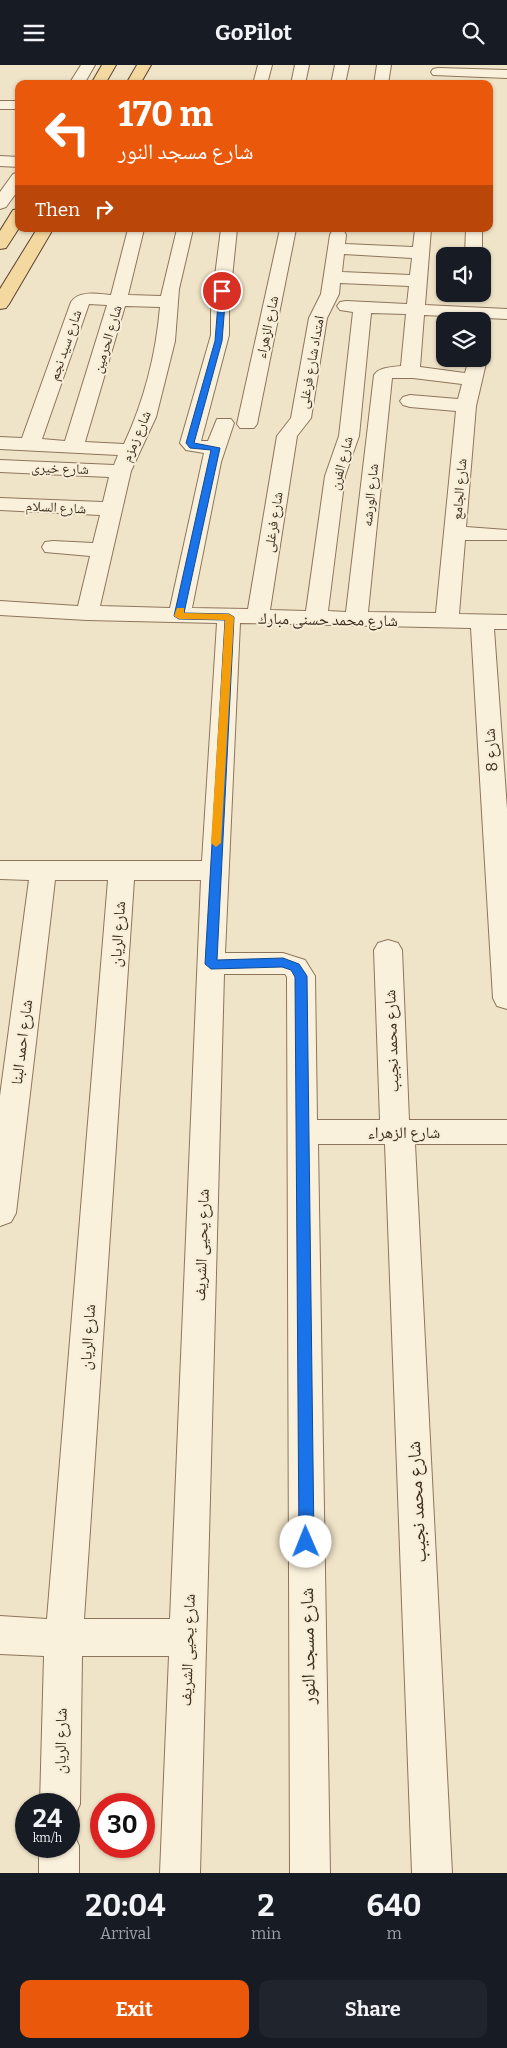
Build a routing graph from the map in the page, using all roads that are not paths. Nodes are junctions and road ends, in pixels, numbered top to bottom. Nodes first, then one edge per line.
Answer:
1 (88, 65) edge
2 (109, 65) edge
3 (144, 65) edge
4 (265, 65) edge
5 (302, 65) edge
6 (342, 65) edge
7 (384, 65) edge
8 (438, 73) edge
9 (507, 74) edge
10 (487, 79) edge
11 (79, 80) edge
12 (100, 80) edge
13 (135, 80) edge
14 (261, 80) edge
15 (299, 80) edge
16 (339, 80) edge
17 (382, 80) edge
18 (0, 105) edge
19 (15, 105) edge
20 (0, 161) edge
21 (15, 162) edge
22 (9, 186) edge
23 (0, 204) edge
24 (15, 221) edge
25 (44, 232) edge
26 (135, 232) edge
27 (184, 232) edge
28 (229, 232) edge
29 (288, 232) edge
30 (423, 232) edge
31 (474, 232) edge
32 (0, 245) edge
33 (474, 247) edge
34 (421, 253) junction
35 (332, 277) junction
36 (418, 281) junction
37 (118, 300) junction
38 (169, 302) junction
39 (0, 304) edge
40 (324, 304) junction
41 (363, 307) junction
42 (415, 310) junction
43 (478, 310) edge
44 (507, 314) edge
45 (476, 367) edge
46 (410, 372) junction
47 (473, 380) junction
48 (410, 401) dead end
49 (466, 406) junction
50 (196, 420) junction
51 (224, 423) junction
52 (269, 426) junction
53 (0, 443) edge
54 (30, 445) junction
55 (73, 447) junction
56 (215, 448) junction
57 (129, 450) junction
58 (9, 466) edge
59 (121, 471) junction
60 (3, 504) edge
61 (112, 509) junction
62 (0, 526) edge
63 (455, 533) junction
64 (501, 535) dead end
65 (53, 547) dead end
66 (102, 549) junction
67 (0, 608) edge
68 (87, 613) junction
69 (179, 616) junction
70 (244, 617) junction
71 (316, 618) junction
72 (356, 618) junction
73 (447, 621) junction
74 (482, 622) junction
75 (507, 622) edge
76 (0, 870) edge
77 (43, 871) junction
78 (122, 871) junction
79 (214, 871) junction
80 (388, 950) dead end
81 (211, 964) junction
82 (507, 998) edge
83 (507, 1131) edge
84 (397, 1132) junction
85 (302, 1133) junction
86 (0, 1213) edge
87 (0, 1635) edge
88 (188, 1637) junction
89 (64, 1638) junction
90 (60, 1793) edge
91 (60, 1858) edge
92 (59, 1873) edge
93 (180, 1873) edge
94 (310, 1873) edge
95 (432, 1873) edge

1 - 11 street
2 - 12 main road
3 - 13 main road
4 - 14 street
5 - 15 street
6 - 16 street
7 - 17 street
8 - 10 street
9 - 10 street
18 - 19 street
20 - 21 street
22 - 23 street
24 - 32 main road
25 - 39 main road
26 - 37 street, شارع الحرمين
27 - 38 street, شارع زمزم
28 - 50 street
29 - 52 street, شارع الزهراء
30 - 34 street
31 - 33 street
34 - 35 street, امتداد شارع فرغلى
34 - 36 street
35 - 36 street
35 - 40 street, امتداد شارع فرغلى
36 - 42 street
37 - 38 street, شارع سيد نجم
37 - 54 street, شارع سيد نجم
37 - 55 street, شارع الحرمين
38 - 57 street, شارع زمزم
40 - 41 street
40 - 52 street, امتداد شارع فرغلى
41 - 42 street
41 - 71 street, شارع الفرن
42 - 43 street
42 - 46 street
43 - 44 street
45 - 47 street, شارع الجامع
46 - 47 street
46 - 72 street, شارع الورشه
47 - 49 street, شارع الجامع
48 - 49 street
49 - 63 street, شارع الجامع
50 - 51 street
50 - 56 street
51 - 52 street
51 - 56 street
52 - 70 street, شارع فرغلى
53 - 54 street
54 - 55 street
55 - 57 street
56 - 69 street
57 - 59 street, شارع زمزم
58 - 59 street, شارع خيرى
58 - 60 street
59 - 61 street, شارع زمزم
60 - 61 street, شارع السلام
60 - 62 street
61 - 66 street, شارع زمزم
63 - 64 street
63 - 73 street, شارع الجامع
65 - 66 street
66 - 68 street, شارع زمزم
67 - 68 street, شارع محمد حسنى مبارك
68 - 69 street, شارع محمد حسنى مبارك
69 - 70 street, شارع محمد حسنى مبارك
70 - 71 street, شارع محمد حسنى مبارك
70 - 79 street, شارع يحيى الشريف
71 - 72 street, شارع محمد حسنى مبارك
72 - 73 street, شارع محمد حسنى مبارك
73 - 74 street, شارع محمد حسنى مبارك
74 - 75 street, شارع محمد حسنى مبارك
74 - 82 street, شارع 8
76 - 77 street
77 - 78 street
77 - 86 street, شارع احمد البنا
78 - 79 street
78 - 89 street, شارع الريان
79 - 81 street, شارع يحيى الشريف
80 - 84 street, شارع محمد نجيب
81 - 85 street, شارع مسجد النور
81 - 88 street, شارع يحيى الشريف
83 - 84 street, شارع الزهراء
84 - 85 street, شارع الزهراء
84 - 95 street, شارع محمد نجيب
85 - 94 street, شارع مسجد النور
87 - 89 street
88 - 89 street
88 - 93 street, شارع يحيى الشريف
89 - 90 street, شارع الريان
91 - 92 street

